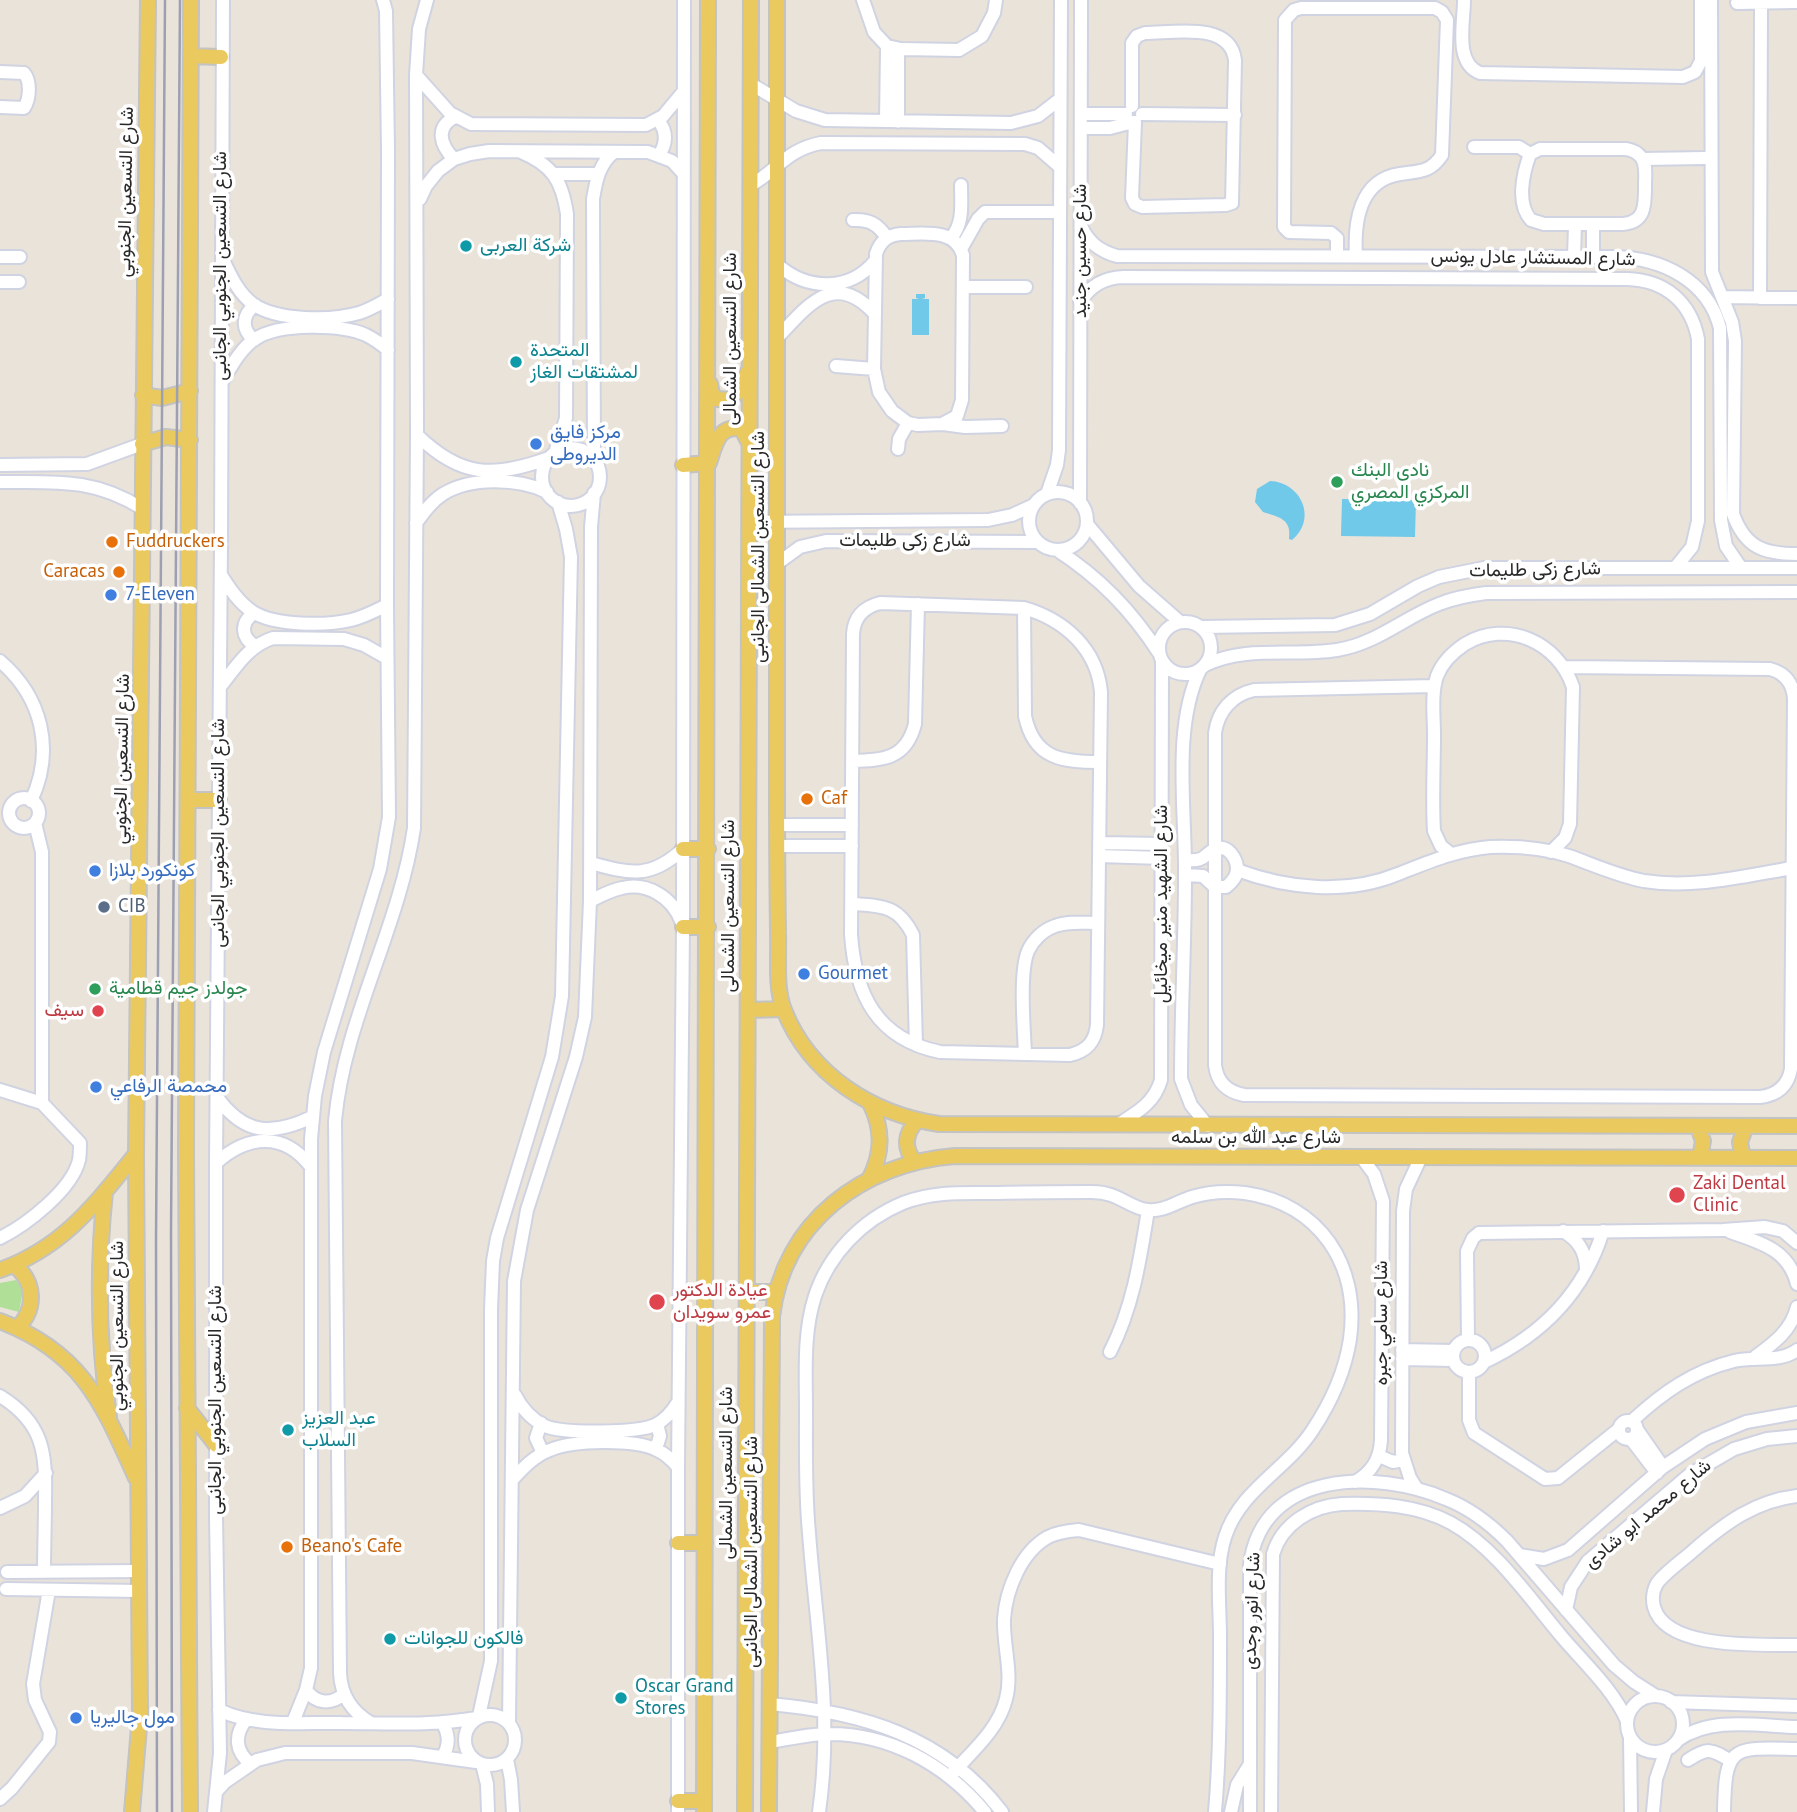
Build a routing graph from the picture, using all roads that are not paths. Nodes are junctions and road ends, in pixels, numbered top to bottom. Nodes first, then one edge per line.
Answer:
1 (148, 0) edge
2 (191, 0) edge
3 (223, 0) edge
4 (383, 0) edge
5 (427, 0) edge
6 (708, 0) edge
7 (751, 0) edge
8 (777, 0) edge
9 (863, 0) edge
10 (996, 0) edge
11 (1061, 0) edge
12 (1081, 0) edge
13 (1464, 0) edge
14 (1701, 0) edge
15 (1711, 0) edge
16 (1797, 2) edge
17 (1737, 3) dead end
18 (1760, 3) junction
19 (682, 4) edge
20 (893, 47) junction
21 (191, 56) junction
22 (221, 57) junction
23 (0, 72) edge
24 (416, 75) junction
25 (751, 84) junction
26 (683, 92) junction
27 (1060, 99) junction
28 (778, 100) junction
29 (0, 107) edge
30 (1081, 114) junction
31 (1235, 115) junction
32 (1134, 116) junction
33 (456, 117) junction
34 (658, 120) junction
35 (825, 120) junction
36 (892, 122) junction
37 (1011, 123) junction
38 (1081, 128) junction
39 (821, 143) junction
40 (1011, 143) junction
41 (1474, 147) dead end
42 (521, 152) junction
43 (614, 152) junction
44 (1530, 154) junction
45 (659, 155) junction
46 (1705, 158) dead end
47 (454, 159) junction
48 (1642, 159) junction
49 (779, 163) junction
50 (1060, 167) junction
51 (683, 173) junction
52 (553, 174) junction
53 (598, 174) junction
54 (751, 185) junction
55 (961, 185) dead end
56 (418, 202) junction
57 (1060, 212) junction
58 (853, 220) dead end
59 (1575, 224) junction
60 (1593, 224) junction
61 (1081, 226) junction
62 (887, 238) junction
63 (951, 238) junction
64 (961, 249) junction
65 (222, 256) junction
66 (1167, 256) junction
67 (1337, 256) junction
68 (1356, 256) junction
69 (0, 257) edge
70 (20, 257) dead end
71 (1574, 257) junction
72 (1593, 257) junction
73 (1615, 257) junction
74 (875, 261) junction
75 (779, 266) junction
76 (1167, 278) junction
77 (1614, 279) junction
78 (0, 282) edge
79 (19, 282) dead end
80 (963, 287) junction
81 (1026, 287) dead end
82 (850, 288) junction
83 (826, 289) junction
84 (1723, 297) junction
85 (1760, 298) junction
86 (1797, 298) edge
87 (388, 299) junction
88 (1080, 302) junction
89 (256, 306) junction
90 (875, 314) junction
91 (779, 335) junction
92 (254, 340) junction
93 (388, 350) junction
94 (750, 365) junction
95 (836, 366) dead end
96 (874, 369) junction
97 (708, 379) junction
98 (221, 382) junction
99 (190, 391) junction
100 (143, 395) junction
101 (908, 423) junction
102 (942, 424) junction
103 (1002, 426) dead end
104 (417, 435) junction
105 (190, 440) junction
106 (142, 444) junction
107 (750, 444) junction
108 (898, 449) dead end
109 (552, 455) junction
110 (594, 459) junction
111 (709, 463) junction
112 (683, 465) junction
113 (0, 466) edge
114 (0, 482) edge
115 (547, 492) junction
116 (594, 493) junction
117 (1048, 494) junction
118 (558, 502) junction
119 (1080, 503) junction
120 (1034, 505) junction
121 (143, 509) junction
122 (750, 522) junction
123 (778, 522) junction
124 (416, 523) junction
125 (1087, 524) junction
126 (1038, 542) junction
127 (1057, 550) junction
128 (1797, 554) edge
129 (778, 563) junction
130 (1675, 568) junction
131 (1741, 568) junction
132 (1797, 568) edge
133 (221, 575) junction
134 (1444, 576) junction
135 (1797, 592) edge
136 (1452, 600) junction
137 (918, 604) junction
138 (387, 605) junction
139 (1024, 608) junction
140 (254, 613) junction
141 (1180, 622) junction
142 (1200, 627) junction
143 (255, 646) junction
144 (387, 658) junction
145 (1161, 658) junction
146 (0, 661) edge
147 (1203, 667) junction
148 (1564, 667) junction
149 (1434, 686) junction
150 (220, 687) junction
151 (567, 760) junction
152 (591, 761) junction
153 (852, 761) junction
154 (1100, 762) junction
155 (32, 800) junction
156 (188, 800) junction
157 (219, 800) junction
158 (5, 818) edge
159 (35, 823) junction
160 (777, 825) junction
161 (852, 825) junction
162 (777, 846) junction
163 (852, 846) junction
164 (683, 849) junction
165 (708, 849) junction
166 (1216, 849) junction
167 (1099, 850) junction
168 (1162, 851) junction
169 (1551, 852) junction
170 (1451, 854) junction
171 (1185, 860) junction
172 (591, 863) junction
173 (1792, 868) junction
174 (1237, 870) junction
175 (1185, 875) junction
176 (1215, 887) junction
177 (590, 901) junction
178 (852, 904) junction
179 (1098, 922) junction
180 (683, 927) junction
181 (708, 927) junction
182 (779, 994) joint
183 (784, 1009) junction
184 (748, 1010) junction
185 (916, 1045) junction
186 (324, 1052) junction
187 (1025, 1054) junction
188 (345, 1060) junction
189 (1181, 1079) junction
190 (1161, 1080) junction
191 (0, 1090) edge
192 (217, 1097) junction
193 (870, 1102) junction
194 (41, 1103) junction
195 (312, 1117) junction
196 (917, 1121) junction
197 (1117, 1125) junction
198 (1208, 1126) junction
199 (1746, 1126) junction
200 (1797, 1126) edge
201 (1699, 1127) junction
202 (136, 1154) junction
203 (522, 1155) junction
204 (1421, 1157) junction
205 (1362, 1158) junction
206 (1700, 1158) junction
207 (1743, 1158) junction
208 (1797, 1158) edge
209 (542, 1162) junction
210 (915, 1162) junction
211 (216, 1163) junction
212 (311, 1167) junction
213 (869, 1180) junction
214 (105, 1192) junction
215 (1148, 1210) junction
216 (1382, 1210) junction
217 (1403, 1212) junction
218 (1723, 1230) junction
219 (1563, 1231) junction
220 (1603, 1231) junction
221 (0, 1238) edge
222 (1797, 1243) edge
223 (7, 1267) edge
224 (1586, 1272) junction
225 (1797, 1284) edge
226 (747, 1292) junction
227 (775, 1292) junction
228 (1797, 1307) edge
229 (0, 1321) edge
230 (17, 1328) junction
231 (312, 1328) junction
232 (336, 1328) junction
233 (1468, 1339) junction
234 (1797, 1350) edge
235 (1110, 1352) dead end
236 (1402, 1355) junction
237 (1453, 1355) junction
238 (1755, 1357) junction
239 (1484, 1362) junction
240 (1469, 1372) junction
241 (513, 1393) junction
242 (0, 1396) edge
243 (678, 1402) junction
244 (187, 1408) junction
245 (1797, 1413) edge
246 (109, 1417) junction
247 (541, 1423) junction
248 (657, 1424) junction
249 (1633, 1430) junction
250 (1797, 1436) edge
251 (216, 1444) junction
252 (656, 1449) junction
253 (543, 1453) junction
254 (1379, 1456) junction
255 (1404, 1460) junction
256 (678, 1467) junction
257 (1660, 1470) junction
258 (46, 1473) junction
259 (512, 1480) junction
260 (138, 1482) junction
261 (1354, 1482) junction
262 (1417, 1489) junction
263 (1797, 1496) edge
264 (1283, 1503) junction
265 (0, 1508) edge
266 (1478, 1517) junction
267 (1298, 1519) junction
268 (746, 1527) junction
269 (771, 1529) junction
270 (1466, 1532) junction
271 (678, 1543) junction
272 (705, 1543) junction
273 (1574, 1545) junction
274 (1519, 1555) junction
275 (1588, 1561) junction
276 (1220, 1564) junction
277 (3, 1569) edge
278 (140, 1571) junction
279 (44, 1572) junction
280 (74, 1572) junction
281 (49, 1590) junction
282 (74, 1590) junction
283 (140, 1591) junction
284 (3, 1593) edge
285 (1566, 1610) junction
286 (1797, 1645) edge
287 (306, 1690) junction
288 (344, 1694) junction
289 (1656, 1696) junction
290 (1671, 1702) junction
291 (770, 1704) junction
292 (1718, 1704) junction
293 (1797, 1706) edge
294 (219, 1710) junction
295 (825, 1712) junction
296 (478, 1717) junction
297 (246, 1720) junction
298 (1627, 1721) junction
299 (293, 1722) junction
300 (371, 1723) junction
301 (442, 1723) junction
302 (509, 1723) junction
303 (1715, 1725) junction
304 (1797, 1727) edge
305 (825, 1734) junction
306 (1630, 1737) junction
307 (1678, 1740) junction
308 (770, 1742) junction
309 (1797, 1749) edge
310 (1666, 1750) junction
311 (443, 1756) junction
312 (507, 1759) junction
313 (1688, 1760) dead end
314 (1731, 1761) junction
315 (479, 1763) junction
316 (1250, 1763) junction
317 (251, 1764) junction
318 (954, 1771) junction
319 (745, 1775) junction
320 (769, 1775) junction
321 (215, 1792) junction
322 (0, 1799) edge
323 (678, 1807) edge
324 (704, 1807) edge
325 (991, 1809) edge
326 (132, 1812) edge
327 (190, 1812) edge
328 (214, 1812) edge
329 (488, 1812) edge
330 (513, 1812) edge
331 (745, 1812) edge
332 (769, 1812) edge
333 (819, 1812) edge
334 (1215, 1812) edge
335 (1231, 1812) edge
336 (1250, 1812) edge
337 (1271, 1812) edge
338 (1631, 1812) edge
339 (1653, 1812) edge
340 (1724, 1812) edge

1 - 100 main road, شارع التسعين الجنوبي
2 - 21 main road
3 - 22 street, شارع التسعين الجنوبي الجانبى
4 - 87 street
5 - 24 street
6 - 97 main road, شارع التسعين الشمالى
7 - 25 main road, شارع التسعين الشمالى
8 - 28 main road, شارع التسعين الشمالى الجانبى
9 - 20 street
10 - 20 street
11 - 27 street, شارع حسين جنيد
12 - 30 street, شارع حسين جنيد
13 - 14 street
15 - 84 street
16 - 18 street
17 - 18 street
18 - 85 street
19 - 26 street
20 - 36 street
21 - 22 main road
21 - 99 main road
22 - 65 street, شارع التسعين الجنوبي الجانبى
23 - 29 street
24 - 33 street
24 - 56 street
25 - 28 street
25 - 54 main road, شارع التسعين الشمالى
26 - 34 street
26 - 51 street
27 - 37 street
27 - 50 street, شارع حسين جنيد
28 - 35 street
28 - 49 main road, شارع التسعين الشمالى الجانبى
30 - 32 street
30 - 38 street, شارع حسين جنيد
31 - 32 street
31 - 32 street
31 - 32 street
32 - 38 street
33 - 34 street
33 - 47 street
34 - 45 street
35 - 36 street
35 - 39 street
36 - 37 street
37 - 40 street
38 - 61 street, شارع حسين جنيد
39 - 40 street
39 - 49 street
40 - 50 street
41 - 44 street
42 - 43 street
42 - 47 street
42 - 52 street
43 - 45 street
43 - 53 street
44 - 48 street
44 - 59 street
45 - 51 street
46 - 48 street
47 - 56 street
48 - 60 street
49 - 54 street
49 - 75 main road, شارع التسعين الشمالى الجانبى
50 - 57 street, شارع حسين جنيد
51 - 112 street
52 - 53 street
52 - 109 street
53 - 110 street
54 - 94 main road, شارع التسعين الشمالى
55 - 63 street
56 - 104 street
57 - 64 street
57 - 117 street, شارع حسين جنيد
58 - 62 street
59 - 60 street
59 - 71 street
60 - 72 street
61 - 66 street, شارع المستشار عادل يونس
61 - 88 street, شارع حسين جنيد
62 - 63 street
62 - 74 street
63 - 64 street
64 - 80 street
65 - 89 street
65 - 98 street, شارع التسعين الجنوبي الجانبى
66 - 67 street, شارع المستشار عادل يونس
66 - 76 street
67 - 68 street, شارع المستشار عادل يونس
67 - 68 street
68 - 71 street, شارع المستشار عادل يونس
69 - 70 street
71 - 72 street, شارع المستشار عادل يونس
72 - 73 street, شارع المستشار عادل يونس
73 - 77 street
73 - 131 street, شارع المستشار عادل يونس
74 - 82 street
74 - 90 street
75 - 83 street
75 - 91 main road, شارع التسعين الشمالى الجانبى
76 - 77 street, شارع المستشار عادل يونس
76 - 88 street, شارع المستشار عادل يونس
77 - 130 street, شارع المستشار عادل يونس
78 - 79 street
80 - 81 street
80 - 102 street
82 - 83 street
82 - 90 street
83 - 91 street
84 - 85 street
84 - 128 street
85 - 86 street
87 - 89 street
87 - 93 street
88 - 119 street, شارع حسين جنيد
89 - 92 street
90 - 96 street
91 - 123 main road, شارع التسعين الشمالى الجانبى
92 - 93 street
92 - 98 street
93 - 138 street
94 - 97 main road
94 - 107 main road, شارع التسعين الشمالى
95 - 96 street
96 - 101 street
97 - 111 main road, شارع التسعين الشمالى
98 - 133 street, شارع التسعين الجنوبي الجانبى
99 - 100 main road
99 - 105 main road
100 - 106 main road, شارع التسعين الجنوبي
101 - 102 street
101 - 108 street
102 - 103 street
104 - 109 street
104 - 124 street
105 - 106 main road
105 - 156 main road
106 - 113 street
106 - 121 main road, شارع التسعين الجنوبي
107 - 111 main road
107 - 122 main road, شارع التسعين الشمالى
109 - 110 street
109 - 115 street
110 - 116 street
111 - 112 main road
111 - 165 main road, شارع التسعين الشمالى
112 - 164 street
114 - 121 street
115 - 118 street
115 - 124 street
116 - 118 street
116 - 152 street
117 - 119 street
117 - 120 street
118 - 151 street
119 - 125 street
120 - 123 street, شارع زكى طليمات
120 - 126 street
121 - 202 main road, شارع التسعين الجنوبي
122 - 123 street, شارع زكى طليمات
122 - 184 main road, شارع التسعين الشمالى
123 - 129 main road, شارع التسعين الشمالى الجانبى
124 - 188 street
125 - 127 street
125 - 141 street
126 - 127 street
126 - 129 street, شارع زكى طليمات
127 - 145 street
129 - 160 main road, شارع التسعين الشمالى الجانبى
130 - 131 street, شارع زكى طليمات
130 - 134 street, شارع زكى طليمات
131 - 132 street, شارع زكى طليمات
133 - 140 street
133 - 150 street, شارع التسعين الجنوبي الجانبى
134 - 136 street
134 - 142 street, شارع زكى طليمات
135 - 136 street, شارع زكى طليمات
136 - 147 street, شارع زكى طليمات
137 - 139 street
137 - 153 street
137 - 153 street
138 - 140 street
138 - 144 street
139 - 154 street
139 - 154 street
140 - 143 street
141 - 142 street
141 - 145 street
142 - 147 street
143 - 144 street
143 - 150 street
144 - 186 street
145 - 147 street
145 - 168 street, شارع الشهيد منير ميخائيل
146 - 155 street
147 - 171 street, شارع الشهيد منير ميخائيل
148 - 149 street
148 - 169 street
148 - 173 street
149 - 166 street
149 - 170 street
150 - 157 street, شارع التسعين الجنوبي الجانبى
151 - 152 street
151 - 203 street
152 - 172 street
153 - 161 street
154 - 167 street
155 - 158 street
155 - 159 street
156 - 157 main road
156 - 244 main road
157 - 192 street, شارع التسعين الجنوبي الجانبى
158 - 159 street
159 - 194 street
160 - 161 street
160 - 162 main road, شارع التسعين الشمالى الجانبى
161 - 163 street
162 - 163 street
162 - 182 main road, شارع التسعين الشمالى الجانبى
163 - 178 street
164 - 165 main road
164 - 172 street
164 - 180 street
165 - 181 main road, شارع التسعين الشمالى
166 - 171 street
166 - 174 street
166 - 176 street
167 - 168 street
167 - 179 street
168 - 190 street, شارع الشهيد منير ميخائيل
169 - 170 street
169 - 173 street
170 - 174 street
171 - 175 street, شارع الشهيد منير ميخائيل
172 - 177 street
173 - 176 street
174 - 176 street
175 - 176 street
175 - 189 street, شارع الشهيد منير ميخائيل
177 - 180 street
177 - 209 street
178 - 185 street
178 - 185 street
179 - 187 street
179 - 187 street
180 - 181 main road
180 - 243 street
181 - 272 main road, شارع التسعين الشمالى
182 - 183 main road, شارع عبد الله بن سلمه
183 - 184 main road
183 - 193 main road, شارع عبد الله بن سلمه
184 - 226 main road, شارع التسعين الشمالى
185 - 187 street
186 - 188 street
186 - 195 street
188 - 232 street
189 - 190 street
189 - 198 street, شارع الشهيد منير ميخائيل
190 - 197 street
191 - 194 street
192 - 195 street
192 - 211 street, شارع التسعين الجنوبي الجانبى
193 - 196 main road, شارع عبد الله بن سلمه
193 - 213 main road
194 - 221 street
195 - 212 street
196 - 197 main road, شارع عبد الله بن سلمه
196 - 210 main road
197 - 198 main road, شارع عبد الله بن سلمه
198 - 201 main road, شارع عبد الله بن سلمه
199 - 200 main road, شارع عبد الله بن سلمه
199 - 201 main road, شارع عبد الله بن سلمه
199 - 207 main road
201 - 206 main road
202 - 214 main road
202 - 260 main road, شارع التسعين الجنوبي
203 - 209 street
203 - 296 street
204 - 205 main road, شارع عبد الله بن سلمه
204 - 206 main road, شارع عبد الله بن سلمه
204 - 217 street, شارع سامي جبره
205 - 210 main road, شارع عبد الله بن سلمه
205 - 216 street, شارع سامي جبره
206 - 207 main road, شارع عبد الله بن سلمه
207 - 208 main road, شارع عبد الله بن سلمه
209 - 241 street
210 - 213 main road, شارع عبد الله بن سلمه
211 - 212 street
211 - 251 street, شارع التسعين الجنوبي الجانبى
212 - 231 street
213 - 227 main road, شارع عبد الله بن سلمه
214 - 223 main road
214 - 246 main road
215 - 235 street
215 - 276 street
215 - 295 street
216 - 217 street
216 - 254 street, شارع سامي جبره
217 - 236 street, شارع سامي جبره
218 - 220 street
218 - 222 street
218 - 225 street
219 - 220 street
219 - 224 street
219 - 233 street
220 - 224 street
223 - 230 main road
224 - 239 street
226 - 227 main road
226 - 268 main road, شارع التسعين الشمالى
227 - 269 main road, شارع التسعين الشمالى الجانبى
228 - 238 street
229 - 230 main road
230 - 246 main road
231 - 232 street
231 - 287 street
232 - 288 street
233 - 237 street
233 - 239 street
234 - 238 street
236 - 237 street
236 - 255 street, شارع سامي جبره
237 - 240 street
238 - 249 street
239 - 240 street
240 - 249 street
241 - 247 street
241 - 259 street
242 - 258 street
243 - 248 street
243 - 256 street
244 - 251 main road
244 - 327 main road
245 - 257 street, شارع محمد ابو شادى
246 - 260 main road
247 - 248 street
247 - 253 street
248 - 252 street
249 - 257 street
250 - 275 street, شارع محمد ابو شادى
251 - 294 street, شارع التسعين الجنوبي الجانبى
252 - 253 street
252 - 256 street
253 - 259 street
254 - 255 street
254 - 261 street
255 - 262 street, شارع سامي جبره
256 - 271 street
257 - 273 street, شارع محمد ابو شادى
258 - 265 street
258 - 279 street
259 - 302 street
260 - 278 main road, شارع التسعين الجنوبي
261 - 262 street, شارع انور وجدى
261 - 264 street, شارع انور وجدى
262 - 266 street, شارع انور وجدى
263 - 286 street
264 - 267 street
264 - 316 street, شارع انور وجدى
266 - 270 street
266 - 274 street, شارع انور وجدى
267 - 270 street, شارع انور وجدى
267 - 337 street, شارع انور وجدى
268 - 269 main road
268 - 319 main road, شارع التسعين الشمالى
269 - 291 main road, شارع التسعين الشمالى الجانبى
270 - 298 street, شارع انور وجدى
271 - 272 main road
271 - 323 street
272 - 324 main road, شارع التسعين الشمالى
273 - 274 street, شارع محمد ابو شادى
273 - 275 street
274 - 285 street, شارع انور وجدى
275 - 285 street, شارع محمد ابو شادى
276 - 318 street
276 - 334 street
277 - 279 street
277 - 284 street
278 - 280 street
278 - 283 main road, شارع التسعين الجنوبي
279 - 280 street
280 - 282 street
281 - 282 street
281 - 284 street
281 - 322 street
282 - 283 street
283 - 326 main road, شارع التسعين الجنوبي
285 - 289 street, شارع انور وجدى
287 - 288 street
287 - 299 street
288 - 300 street
289 - 290 street
289 - 298 street
290 - 292 street
290 - 307 street
291 - 295 street
291 - 308 main road, شارع التسعين الشمالى الجانبى
292 - 293 street
292 - 303 street
294 - 297 street
294 - 321 street, شارع التسعين الجنوبي الجانبى
295 - 305 street
295 - 318 street
296 - 301 street
296 - 302 street
296 - 315 street
297 - 299 street
297 - 317 street
298 - 306 street
299 - 300 street
300 - 301 street
301 - 311 street
302 - 312 street
303 - 304 street
303 - 307 street
305 - 308 street
305 - 318 street
305 - 333 street
306 - 310 street
306 - 338 street
307 - 310 street
308 - 320 main road, شارع التسعين الشمالى الجانبى
309 - 314 street
310 - 339 street
311 - 315 street
311 - 317 street
312 - 315 street
312 - 330 street
313 - 314 street
314 - 340 street
315 - 329 street
316 - 335 street
316 - 336 street, شارع انور وجدى
317 - 321 street
318 - 325 street
319 - 320 main road
319 - 331 main road, شارع التسعين الشمالى
320 - 332 main road, شارع التسعين الشمالى الجانبى
321 - 328 street, شارع التسعين الجنوبي الجانبى
323 - 324 main road

